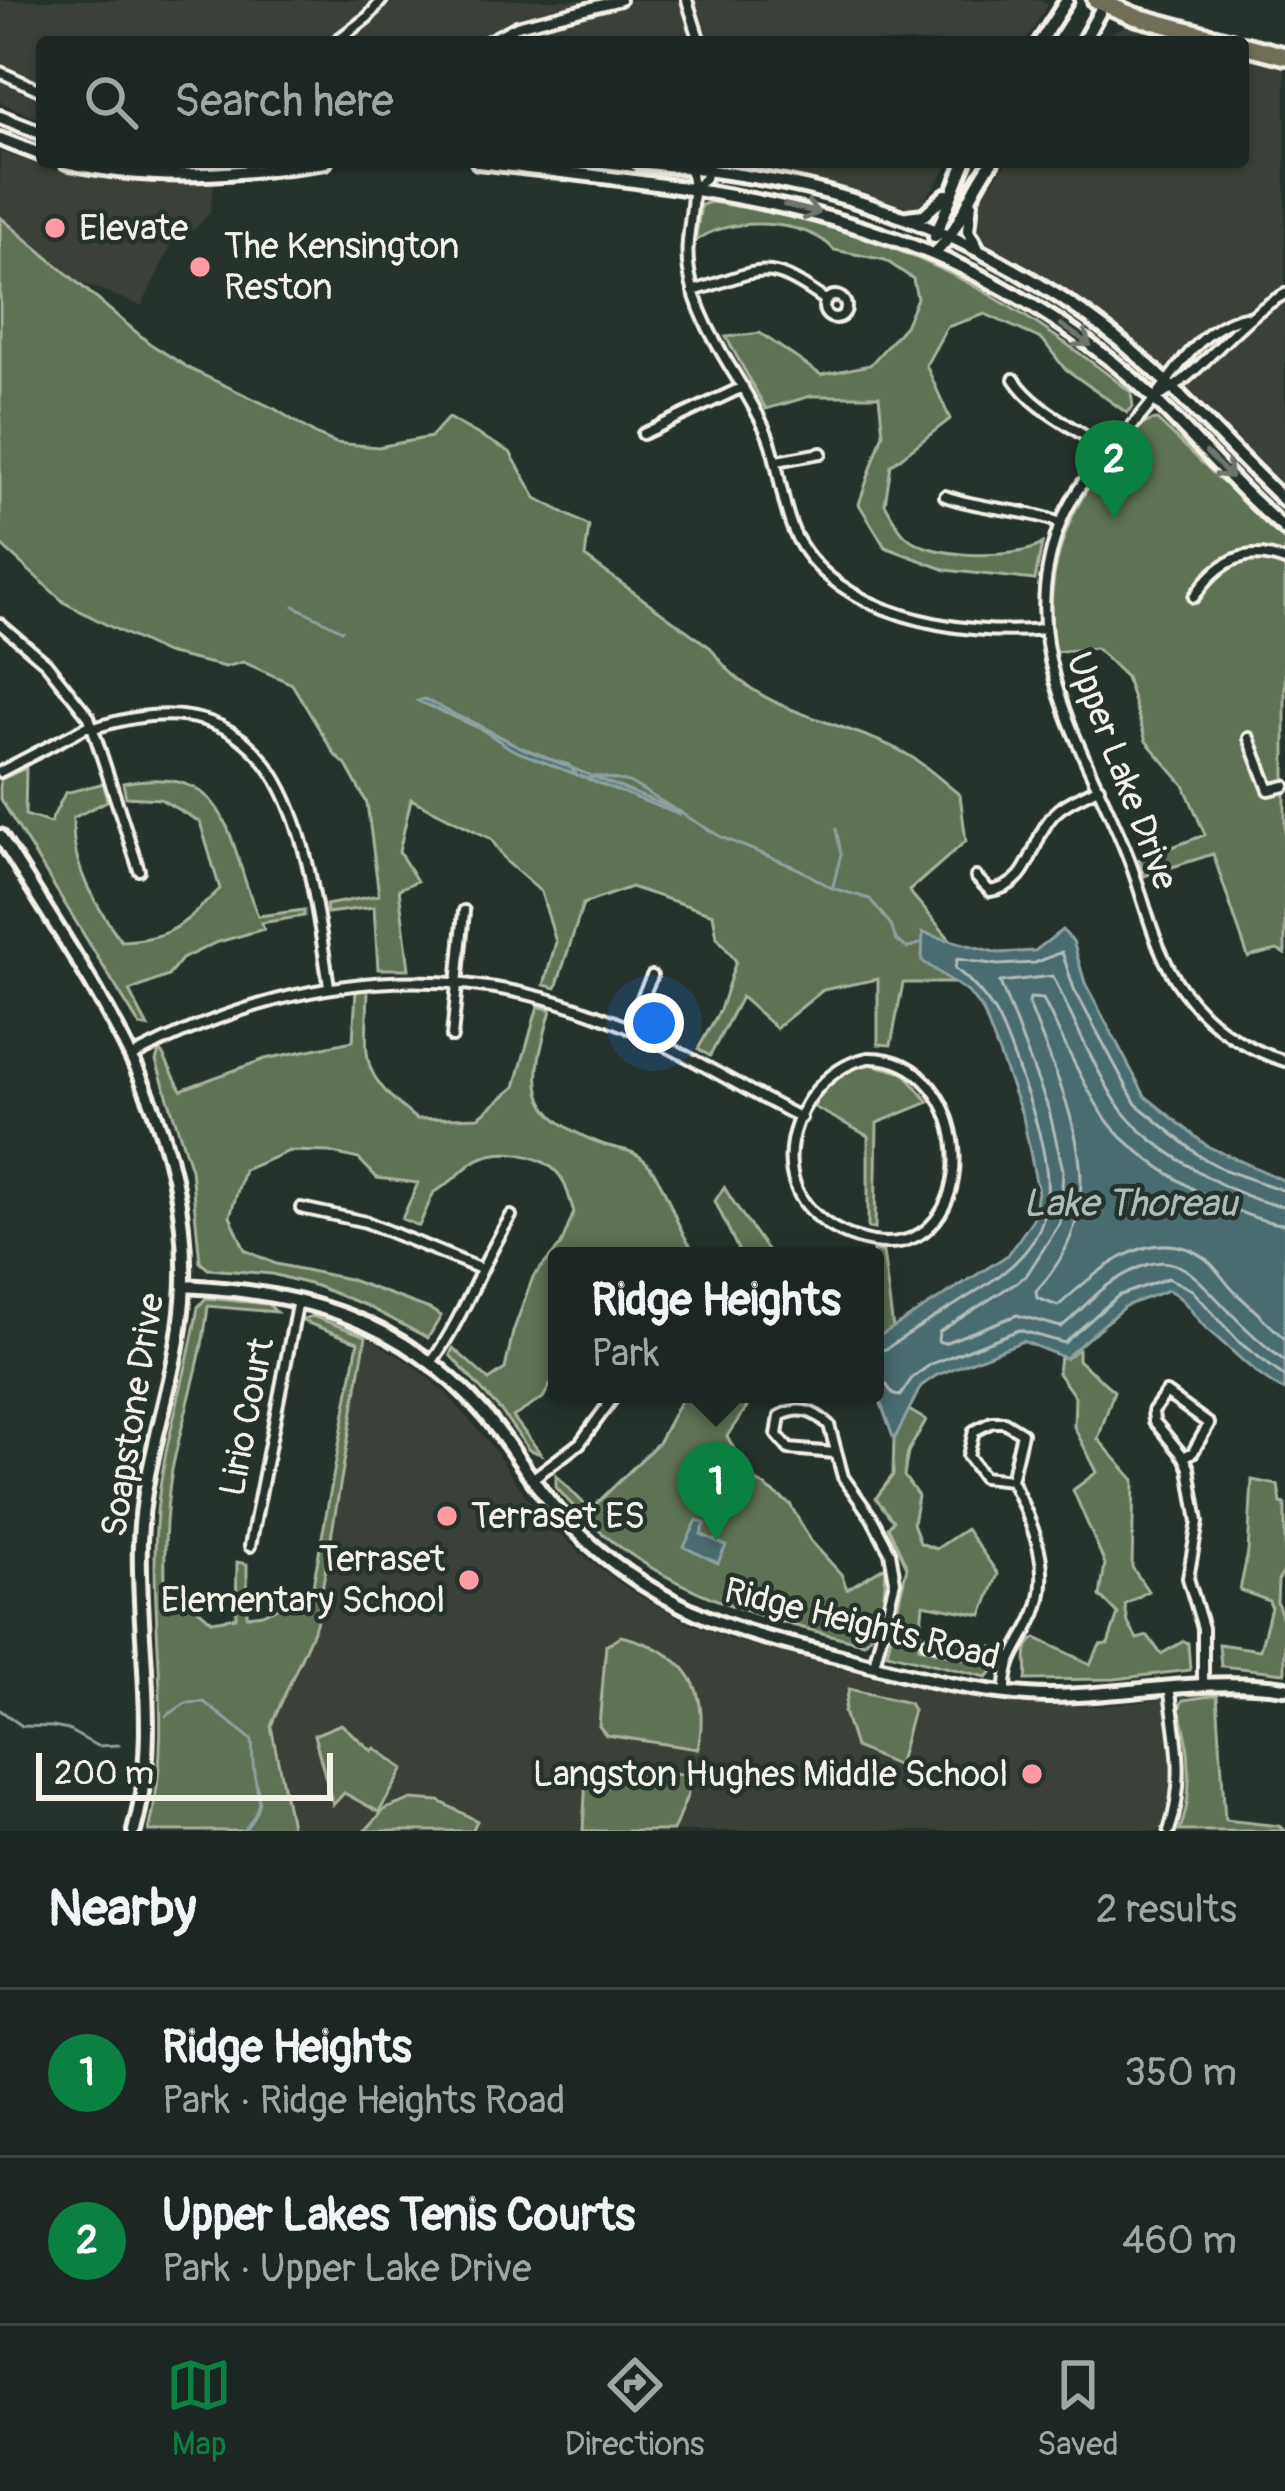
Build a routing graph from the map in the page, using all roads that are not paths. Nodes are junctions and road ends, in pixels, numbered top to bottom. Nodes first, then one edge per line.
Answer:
1 (382, 0) edge
2 (620, 0) edge
3 (688, 0) edge
4 (1067, 0) edge
5 (1102, 1) edge
6 (343, 36) edge
7 (498, 36) edge
8 (698, 36) edge
9 (1044, 36) edge
10 (1086, 36) edge
11 (1212, 36) edge
12 (1249, 47) edge
13 (1285, 56) edge
14 (0, 72) edge
15 (36, 88) edge
16 (0, 117) edge
17 (36, 132) edge
18 (0, 139) edge
19 (36, 153) edge
20 (100, 168) edge
21 (199, 168) edge
22 (206, 168) edge
23 (269, 168) edge
24 (524, 168) edge
25 (690, 168) edge
26 (708, 168) edge
27 (718, 168) edge
28 (961, 168) edge
29 (988, 168) edge
30 (203, 175) junction
31 (975, 187) junction
32 (952, 188) junction
33 (693, 190) junction
34 (898, 217) junction
35 (935, 232) junction
36 (950, 239) junction
37 (935, 253) junction
38 (983, 255) junction
39 (694, 291) junction
40 (1285, 294) edge
41 (825, 300) dead end
42 (1014, 379) dead end
43 (1169, 385) junction
44 (742, 387) junction
45 (1154, 399) junction
46 (643, 434) dead end
47 (1106, 452) junction
48 (821, 453) dead end
49 (777, 461) junction
50 (945, 496) dead end
51 (1285, 501) edge
52 (1060, 523) junction
53 (1285, 529) edge
54 (1285, 561) edge
55 (1194, 597) dead end
56 (0, 624) edge
57 (1044, 629) junction
58 (93, 726) junction
59 (1249, 738) dead end
60 (0, 772) edge
61 (1285, 786) edge
62 (1099, 787) junction
63 (0, 836) edge
64 (139, 870) dead end
65 (976, 877) dead end
66 (464, 911) dead end
67 (652, 976) dead end
68 (457, 983) junction
69 (329, 986) junction
70 (628, 1028) junction
71 (452, 1037) dead end
72 (133, 1055) junction
73 (1285, 1061) edge
74 (801, 1118) junction
75 (302, 1208) dead end
76 (511, 1216) dead end
77 (481, 1269) junction
78 (184, 1286) junction
79 (298, 1299) junction
80 (431, 1363) junction
81 (609, 1403) edge
82 (835, 1453) junction
83 (1184, 1456) junction
84 (532, 1479) junction
85 (1011, 1480) junction
86 (250, 1546) dead end
87 (928, 1642) dead end
88 (1010, 1657) junction
89 (873, 1665) junction
90 (1203, 1684) junction
91 (1169, 1688) junction
92 (1285, 1688) edge
93 (1006, 1692) junction
94 (134, 1831) edge
95 (1169, 1831) edge

1 - 6 street
2 - 7 street
3 - 8 street
4 - 9 main road
5 - 10 main road
5 - 11 highway
12 - 13 highway
14 - 15 street
16 - 17 main road
18 - 19 main road
20 - 30 main road
21 - 30 street
22 - 30 street
23 - 30 main road
24 - 33 main road
25 - 33 street
26 - 33 street
27 - 34 main road
28 - 32 main road
29 - 31 main road
31 - 36 main road
31 - 38 main road
32 - 34 main road
32 - 35 main road
33 -> 37 main road
33 - 39 street
34 - 35 main road
35 - 36 main road
35 - 37 main road
36 - 37 main road
36 - 38 main road
37 -> 45 main road
38 - 43 main road
39 - 41 street
39 - 44 street
40 - 43 street
42 - 47 street
43 - 45 street
43 - 51 main road
44 - 46 street
44 - 49 street
45 - 47 street, Upper Lake Drive
45 -> 53 main road
47 - 52 street, Upper Lake Drive
48 - 49 street
49 - 57 street
50 - 52 street
52 - 57 street, Upper Lake Drive
54 - 55 street
56 - 58 street
57 - 62 street, Upper Lake Drive
58 - 60 street
58 - 64 street
58 - 69 street
59 - 61 street
62 - 65 street
62 - 73 street, Upper Lake Drive
63 - 72 main road, Soapstone Drive
66 - 68 street
67 - 70 street
68 - 69 street
68 - 70 street
68 - 71 street
69 - 72 street
70 - 74 street
72 - 78 main road, Soapstone Drive
74 - 74 street
75 - 77 street
76 - 77 street
77 - 80 street
78 - 79 main road, Ridge Heights Road
78 - 94 main road, Soapstone Drive
79 - 80 main road, Ridge Heights Road
79 - 86 street, Lirio Court
80 - 84 main road, Ridge Heights Road
81 - 84 street
82 - 82 street
82 - 89 street
83 - 83 street
83 - 90 street
84 - 89 main road, Ridge Heights Road
85 - 85 street
85 - 88 street
87 - 88 street
88 - 93 street
89 - 93 main road, Ridge Heights Road
90 - 91 main road, Ridge Heights Road
90 - 92 main road, Ridge Heights Road
91 - 93 main road, Ridge Heights Road
91 - 95 street

